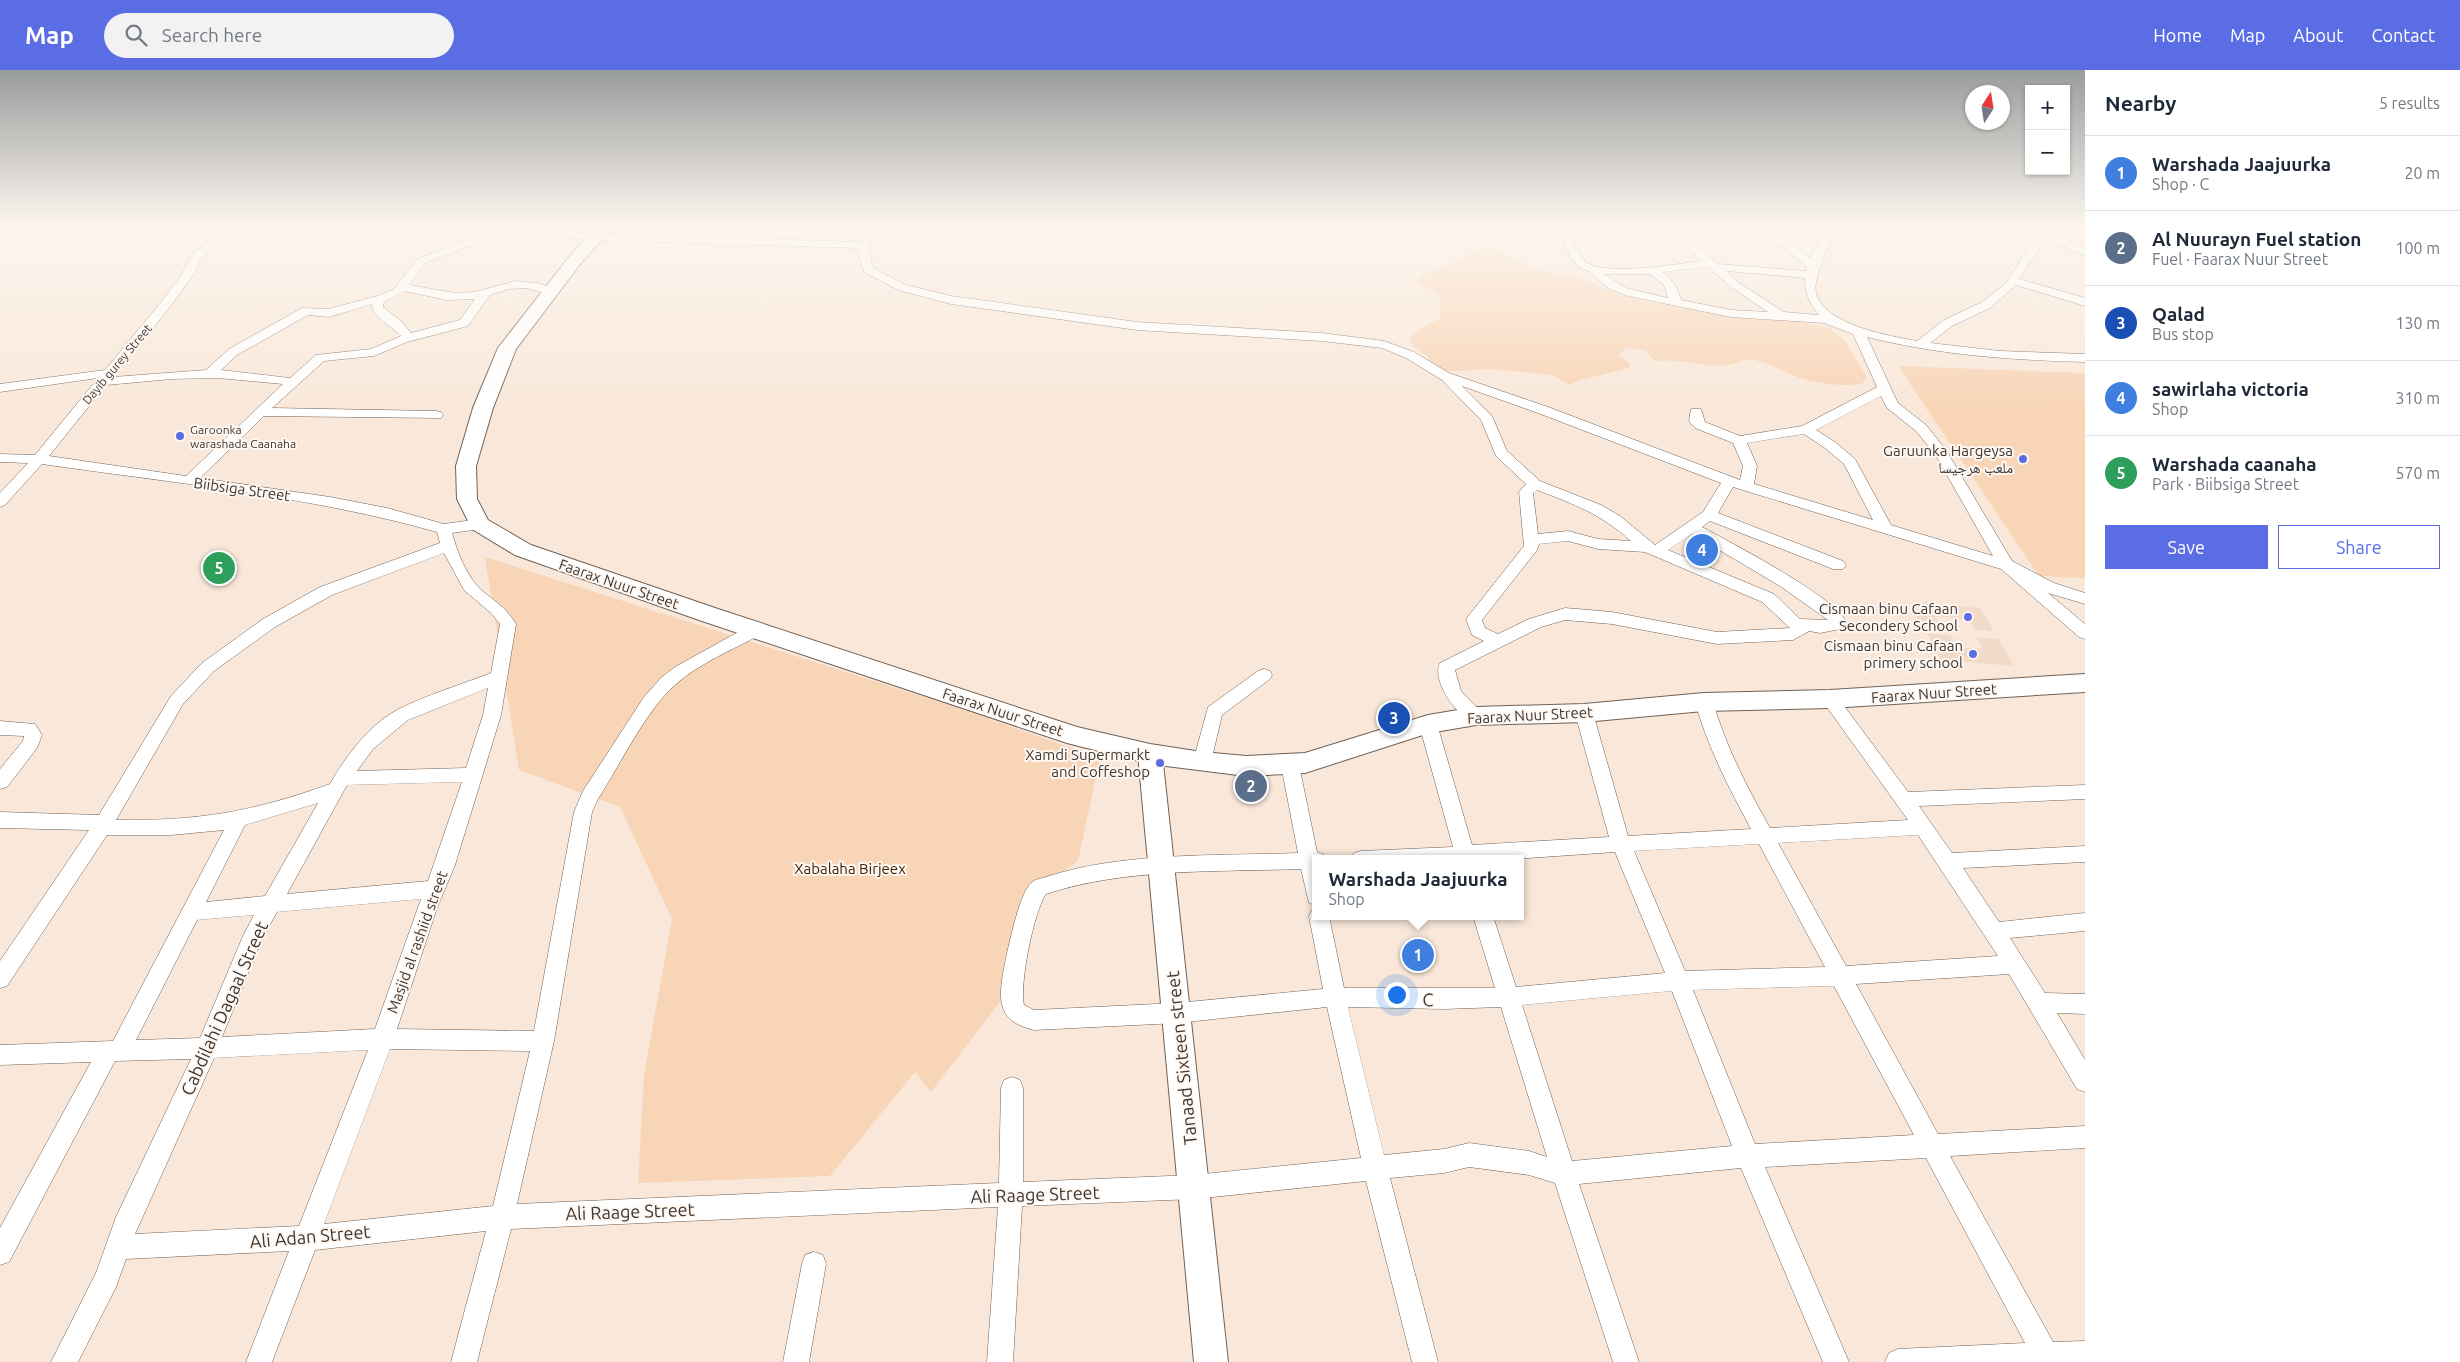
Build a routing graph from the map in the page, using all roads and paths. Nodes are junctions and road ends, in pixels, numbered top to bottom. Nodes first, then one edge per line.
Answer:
1 (180, 285) edge
2 (515, 285) edge
3 (537, 285) edge
4 (556, 285) edge
5 (896, 285) edge
6 (1612, 285) edge
7 (1669, 285) edge
8 (1737, 285) edge
9 (1811, 285) edge
10 (2008, 285) edge
11 (2028, 285) edge
12 (402, 287) joint
13 (551, 291) junction
14 (485, 294) junction
15 (378, 300) junction
16 (2085, 302) edge
17 (1676, 303) junction
18 (1780, 314) junction
19 (1836, 322) junction
20 (1858, 332) junction
21 (409, 338) junction
22 (1921, 344) junction
23 (2085, 358) edge
24 (209, 374) junction
25 (1444, 376) junction
26 (106, 378) junction
27 (290, 384) junction
28 (0, 388) edge
29 (1884, 389) junction
30 (262, 412) junction
31 (1696, 412) dead end
32 (436, 415) dead end
33 (1806, 430) junction
34 (1739, 440) junction
35 (0, 458) edge
36 (39, 459) junction
37 (1728, 480) junction
38 (189, 481) junction
39 (1535, 484) junction
40 (1746, 486) junction
41 (0, 502) edge
42 (1709, 515) junction
43 (480, 524) junction
44 (1693, 528) junction
45 (1885, 528) junction
46 (445, 538) junction
47 (1532, 540) junction
48 (1652, 549) junction
49 (1838, 565) dead end
50 (2006, 565) junction
51 (2085, 598) edge
52 (1805, 626) junction
53 (755, 630) junction
54 (2085, 633) edge
55 (1498, 641) junction
56 (1264, 675) dead end
57 (498, 677) junction
58 (2084, 685) edge
59 (1830, 699) junction
60 (1704, 702) junction
61 (1584, 713) junction
62 (1476, 716) junction
63 (1428, 724) junction
64 (0, 728) edge
65 (1150, 754) junction
66 (1202, 762) junction
67 (1290, 765) junction
68 (472, 775) junction
69 (0, 782) edge
70 (338, 783) junction
71 (2085, 792) edge
72 (1905, 799) junction
73 (0, 820) edge
74 (239, 820) junction
75 (103, 825) junction
76 (1924, 827) junction
77 (1767, 838) junction
78 (1621, 844) junction
79 (2085, 854) edge
80 (1465, 855) edge
81 (1490, 855) edge
82 (1312, 860) edge
83 (1948, 861) junction
84 (1161, 866) junction
85 (435, 889) junction
86 (271, 903) junction
87 (191, 912) junction
88 (1320, 920) edge
89 (1484, 920) edge
90 (2085, 922) edge
91 (1995, 931) junction
92 (2015, 964) junction
93 (1842, 976) junction
94 (0, 979) edge
95 (1679, 981) junction
96 (1335, 996) junction
97 (1508, 997) junction
98 (2041, 1003) junction
99 (2085, 1004) edge
100 (1177, 1013) junction
101 (383, 1039) junction
102 (543, 1041) junction
103 (207, 1048) junction
104 (114, 1051) junction
105 (0, 1055) edge
106 (2085, 1081) edge
107 (1012, 1088) dead end
108 (2085, 1137) edge
109 (1934, 1147) junction
110 (1748, 1156) junction
111 (1374, 1167) junction
112 (1564, 1174) junction
113 (1194, 1187) junction
114 (1011, 1195) junction
115 (502, 1217) junction
116 (308, 1238) junction
117 (118, 1247) junction
118 (0, 1253) edge
119 (814, 1264) dead end
120 (2085, 1354) edge
121 (2048, 1359) edge
122 (64, 1362) edge
123 (259, 1362) edge
124 (464, 1362) edge
125 (796, 1362) edge
126 (1000, 1362) edge
127 (1211, 1362) edge
128 (1425, 1362) edge
129 (1626, 1362) edge
130 (1836, 1362) edge
131 (1898, 1362) edge

1 - 26 street, Dayib gurey Street
2 - 14 street
3 - 13 street
4 - 13 main road
5 - 25 street
6 - 17 street
7 - 17 street
8 - 18 street
9 - 19 street
10 - 22 street
11 - 16 street
12 - 14 street
12 - 15 street
13 - 43 main road
14 - 21 street
15 - 21 street
15 - 24 street
17 - 18 street
18 - 19 street
19 - 20 street
20 - 22 street
20 - 29 street
21 - 27 street
22 - 23 street
24 - 26 street
24 - 27 street
25 - 37 street
25 - 39 street
26 - 28 street
26 - 36 street, Dayib gurey Street
27 - 30 street
29 - 33 street
29 - 50 street
30 - 32 street
30 - 38 street
31 - 34 street
33 - 34 street
33 - 45 street
34 - 40 street
35 - 36 street, Biibsiga Street
36 - 38 street, Biibsiga Street
36 - 41 street, Dayib gurey Street
37 - 40 street
37 - 42 street
38 - 46 street, Biibsiga Street
39 - 47 street
39 - 48 street
40 - 45 street
42 - 44 street
42 - 49 street
43 - 46 street
43 - 53 main road, Faarax Nuur Street
44 - 48 street
44 - 52 street
45 - 50 street
46 - 57 street, Masjid al rashiid street
46 - 75 street
47 - 48 street
47 - 55 street
48 - 52 street
50 - 51 street
50 - 54 street
52 - 55 street
53 - 65 main road, Faarax Nuur Street
53 - 102 street
55 - 62 street
56 - 66 street
57 - 68 street, Masjid al rashiid street
57 - 70 street, Cabdilahi Dagaal Street
58 - 59 main road, Faarax Nuur Street
59 - 60 main road, Faarax Nuur Street
59 - 72 street
60 - 61 main road, Faarax Nuur Street
60 - 77 street
61 - 62 main road, Faarax Nuur Street
61 - 78 street
62 - 63 main road, Faarax Nuur Street
63 - 67 main road, Faarax Nuur Street
63 - 80 street
64 - 69 street
65 - 66 main road, Faarax Nuur Street
65 - 84 street, Tanaad Sixteen street
66 - 67 main road, Faarax Nuur Street
67 - 82 street
68 - 70 street
68 - 85 street, Masjid al rashiid street
70 - 74 street
70 - 86 street, Cabdilahi Dagaal Street
71 - 72 street
72 - 76 street
73 - 75 street
74 - 75 street
74 - 87 street
75 - 94 street
76 - 77 street
76 - 83 street
77 - 78 street
77 - 93 street
78 - 81 street
78 - 95 street
79 - 83 street
82 - 84 street
83 - 91 street
84 - 100 street, Tanaad Sixteen street
84 - 100 street, C
85 - 86 street
85 - 101 street, Masjid al rashiid street
86 - 87 street
86 - 103 street, Cabdilahi Dagaal Street
87 - 104 street
88 - 96 street
89 - 97 street
90 - 91 street
91 - 92 street
92 - 93 street, C
92 - 98 street
93 - 95 street, C
93 - 109 street
95 - 97 street, C
95 - 110 street
96 - 97 street, C
96 - 100 street, C
96 - 111 street
97 - 112 street
98 - 99 street
98 - 106 street
100 - 113 street, Tanaad Sixteen street
101 - 102 street
101 - 103 street
101 - 116 street, Masjid al rashiid street
102 - 115 street
103 - 104 street
103 - 117 street, Cabdilahi Dagaal Street
104 - 105 street
104 - 118 street
107 - 114 street
108 - 109 street
109 - 110 street
109 - 121 street
110 - 112 street
110 - 130 street
111 - 112 street, Ali Raage Street
111 - 113 street, Ali Raage Street
111 - 128 street
112 - 129 street
113 - 114 street, Ali Raage Street
113 - 127 street, Tanaad Sixteen street
114 - 115 street, Ali Raage Street
114 - 126 street
115 - 116 street, Ali Adan Street
115 - 124 street
116 - 117 street, Ali Adan Street
116 - 123 street, Masjid al rashiid street
117 - 122 street, Cabdilahi Dagaal Street
119 - 125 street
120 - 121 street
121 - 131 street

